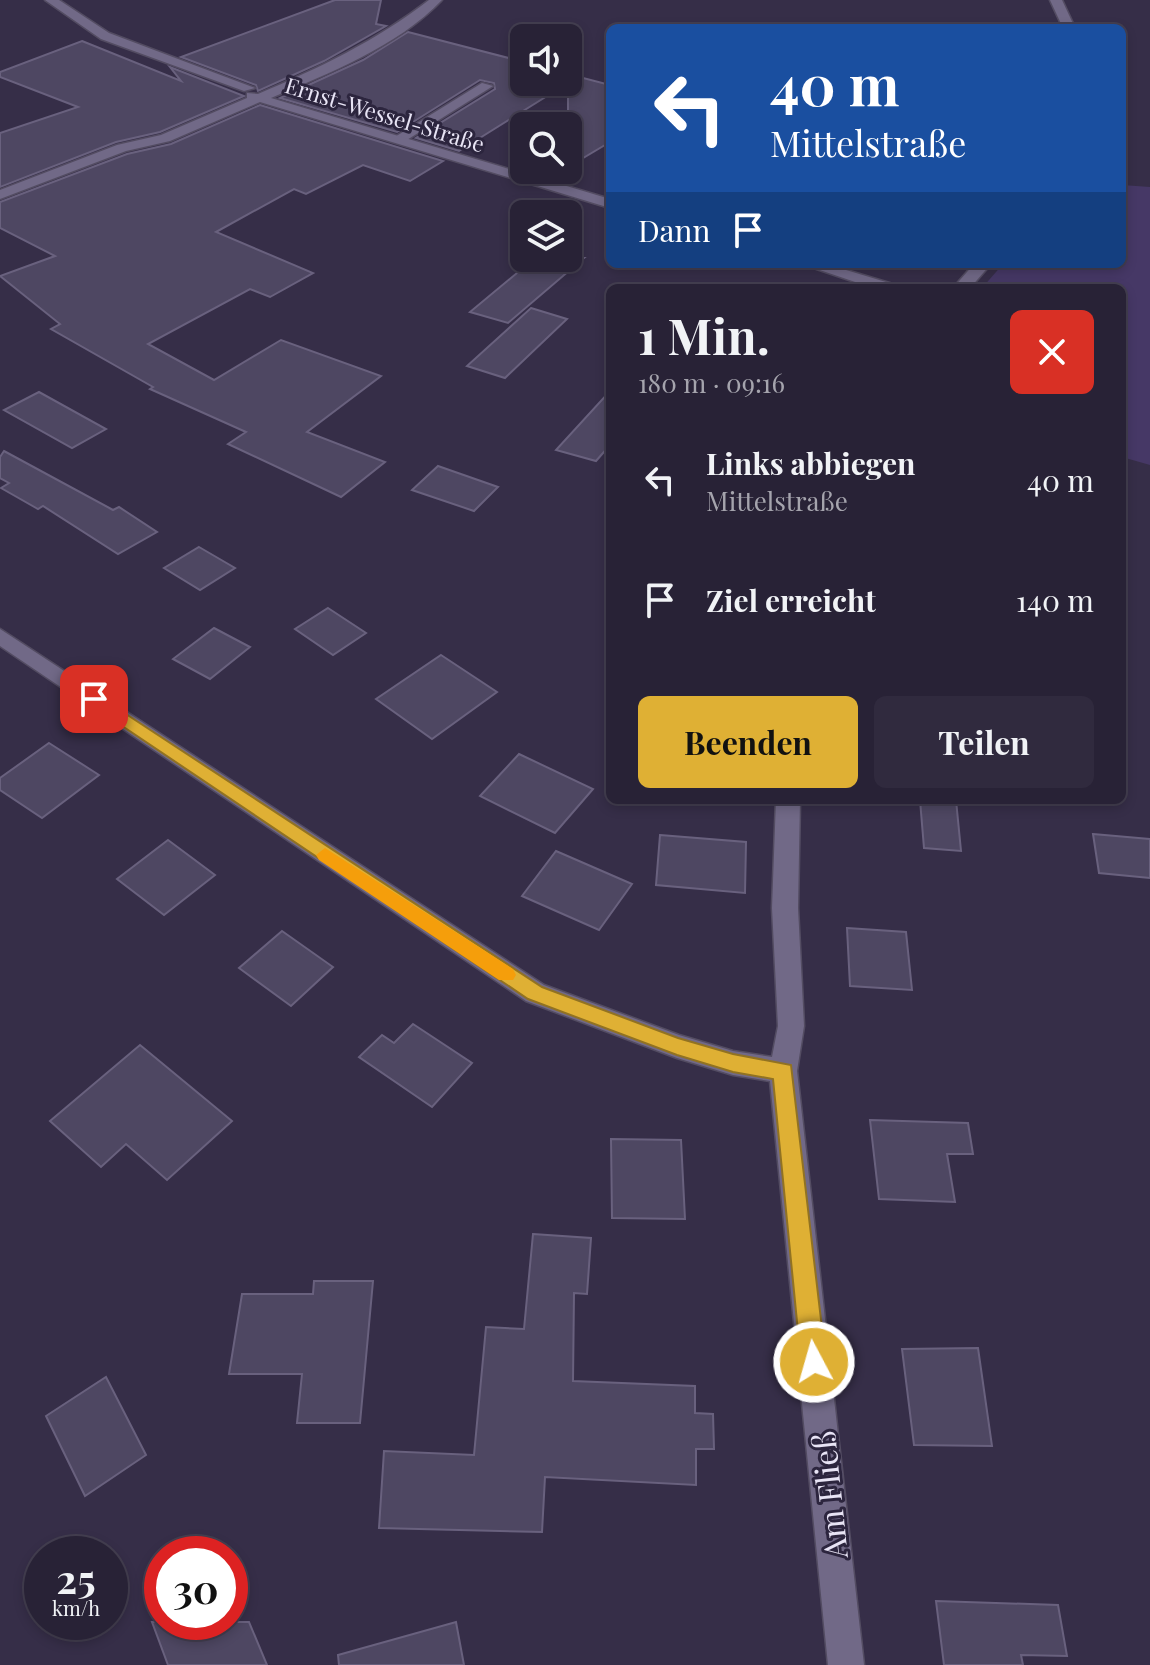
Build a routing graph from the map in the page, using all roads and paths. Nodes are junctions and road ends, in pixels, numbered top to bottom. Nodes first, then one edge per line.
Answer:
1 (51, 0) edge
2 (436, 0) edge
3 (1056, 0) edge
4 (1067, 24) edge
5 (487, 86) dead end
6 (250, 93) junction
7 (397, 140) junction
8 (122, 148) junction
9 (0, 195) edge
10 (606, 203) edge
11 (823, 268) edge
12 (979, 268) edge
13 (877, 284) edge
14 (965, 284) edge
15 (0, 636) edge
16 (788, 804) edge
17 (783, 1071) junction
18 (846, 1665) edge

1 - 6 street, Ernst-Wessel-Straße
2 - 6 street
3 - 4 street
5 - 7 street
6 - 7 street, Ernst-Wessel-Straße
6 - 8 street
6 - 8 street
7 - 10 street, Ernst-Wessel-Straße
8 - 9 street
11 - 13 street
12 - 14 street
15 - 17 street
16 - 17 street, Am Fließ
17 - 18 street, Am Fließ

